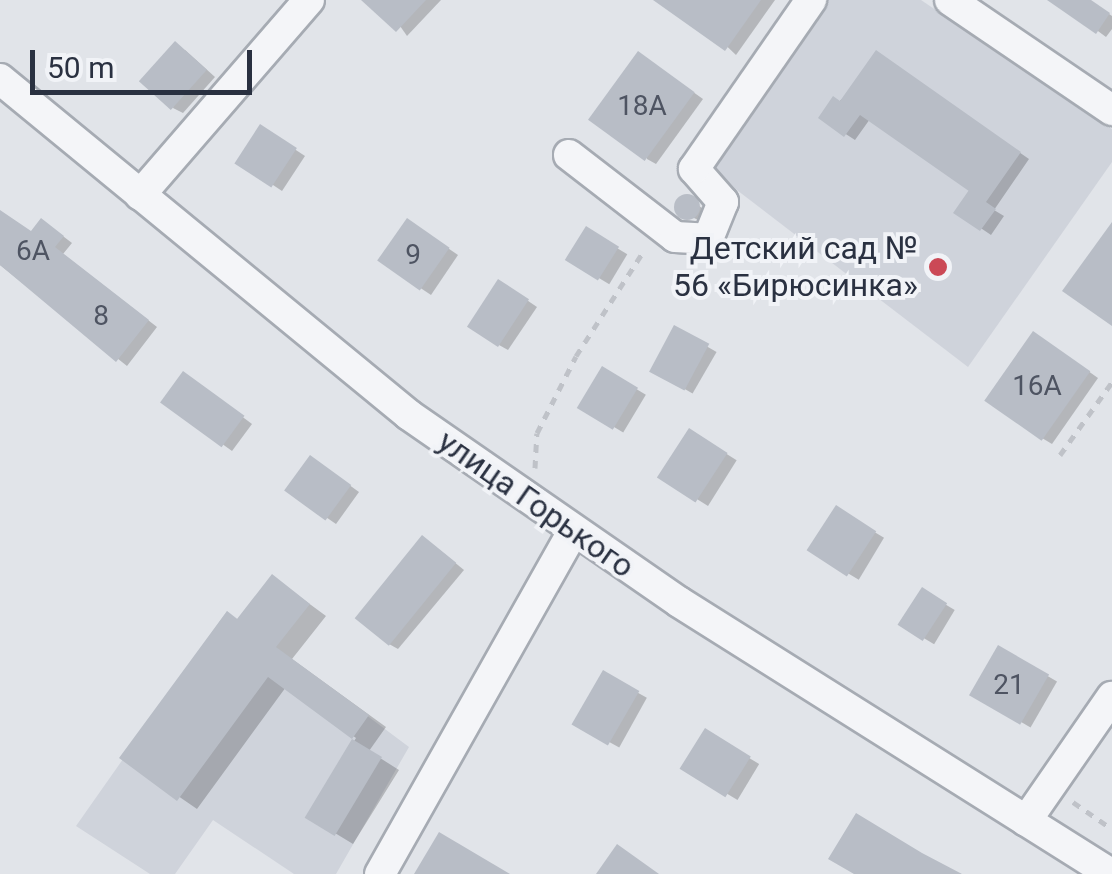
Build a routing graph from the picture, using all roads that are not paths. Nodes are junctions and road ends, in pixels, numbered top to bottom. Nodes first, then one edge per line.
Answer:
1 (310, 0) edge
2 (811, 0) edge
3 (950, 0) edge
4 (0, 79) edge
5 (1112, 110) edge
6 (568, 155) dead end
7 (140, 195) junction
8 (573, 532) junction
9 (1112, 697) edge
10 (1026, 821) junction
11 (380, 874) edge
12 (1111, 874) edge

1 - 7 street
2 - 6 street
3 - 5 street
4 - 7 street, улица Горького
7 - 8 street, улица Горького
8 - 10 street, улица Горького
8 - 11 street
9 - 10 street
10 - 12 street, улица Горького

